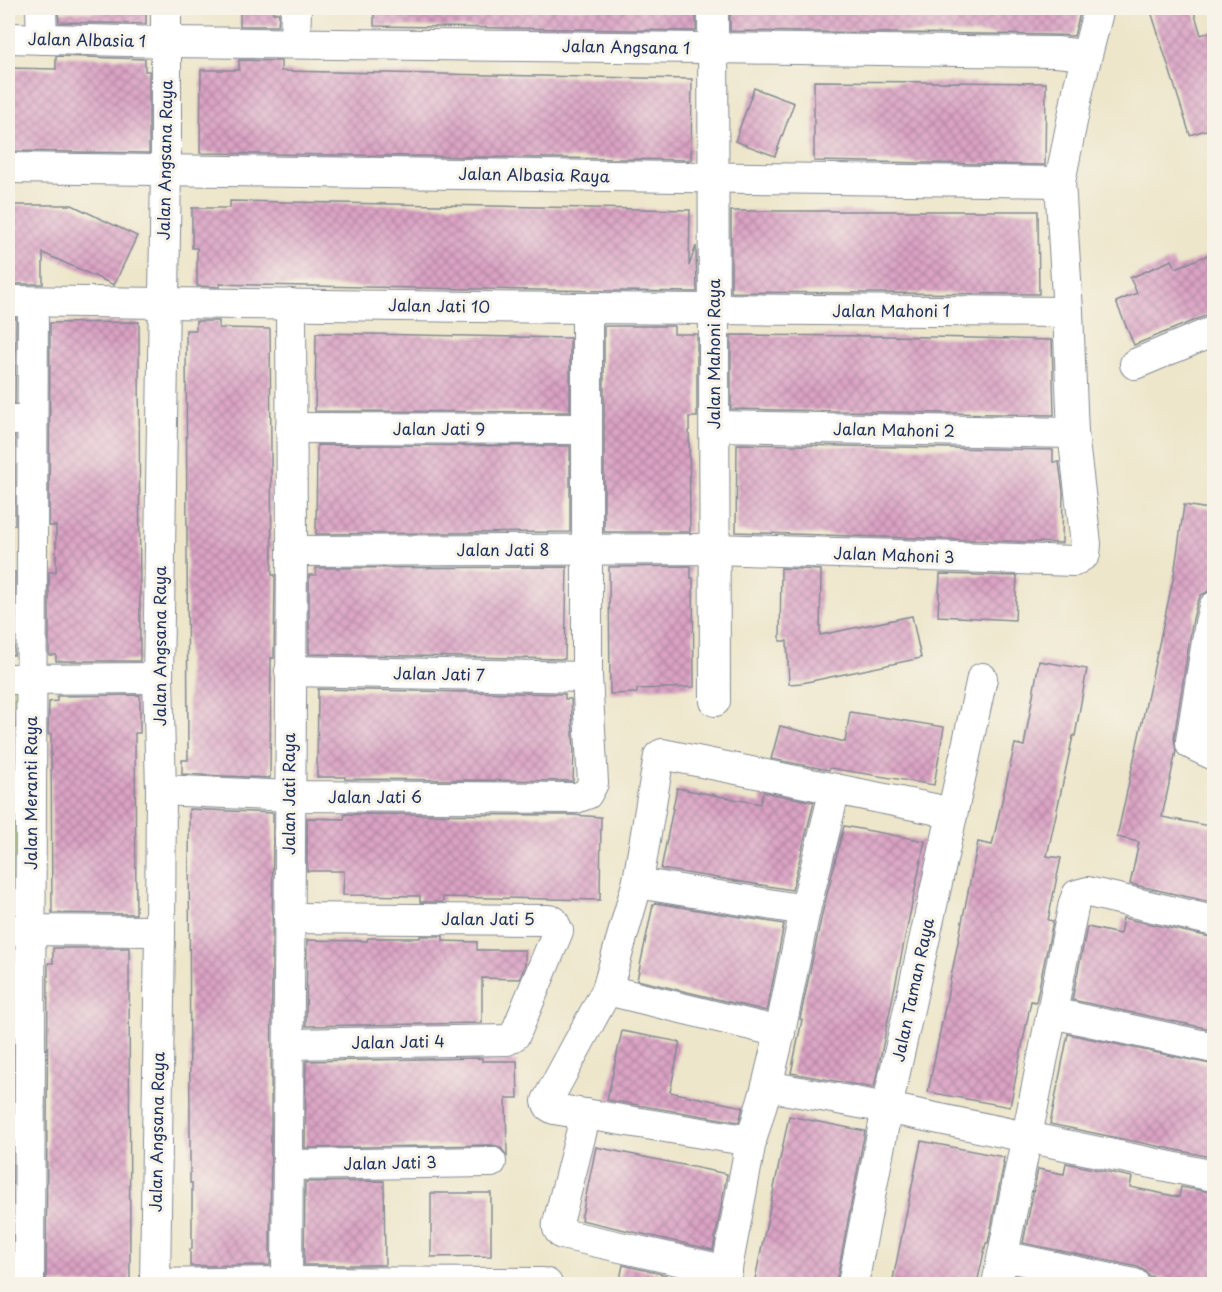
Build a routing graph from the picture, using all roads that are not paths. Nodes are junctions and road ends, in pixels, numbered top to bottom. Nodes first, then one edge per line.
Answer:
1 (41, 8) edge
2 (166, 8) edge
3 (296, 8) edge
4 (713, 8) edge
5 (1099, 8) edge
6 (8, 38) edge
7 (42, 39) junction
8 (166, 42) junction
9 (295, 43) junction
10 (713, 48) junction
11 (1086, 55) junction
12 (8, 168) edge
13 (166, 169) junction
14 (714, 178) junction
15 (1060, 182) junction
16 (20, 302) edge
17 (163, 303) junction
18 (291, 304) junction
19 (587, 308) junction
20 (714, 310) junction
21 (1068, 312) junction
22 (1215, 331) edge
23 (1135, 364) dead end
24 (20, 420) edge
25 (714, 426) junction
26 (291, 428) junction
27 (587, 429) junction
28 (1073, 433) junction
29 (20, 548) edge
30 (715, 549) junction
31 (587, 550) junction
32 (292, 551) junction
33 (1213, 618) edge
34 (290, 671) junction
35 (587, 677) junction
36 (158, 678) junction
37 (982, 678) dead end
38 (20, 679) edge
39 (715, 701) dead end
40 (1215, 755) edge
41 (835, 789) junction
42 (161, 790) junction
43 (289, 796) junction
44 (952, 815) junction
45 (638, 881) junction
46 (805, 910) junction
47 (289, 918) junction
48 (1215, 921) edge
49 (19, 930) edge
50 (160, 931) junction
51 (607, 990) junction
52 (1052, 1013) junction
53 (780, 1032) junction
54 (507, 1040) joint
55 (289, 1044) junction
56 (1215, 1048) edge
57 (19, 1058) edge
58 (767, 1086) junction
59 (887, 1108) junction
60 (586, 1114) junction
61 (1027, 1137) junction
62 (751, 1141) junction
63 (491, 1162) dead end
64 (288, 1165) junction
65 (1215, 1176) edge
66 (19, 1183) edge
67 (1000, 1270) edge
68 (726, 1278) edge
69 (287, 1283) edge
70 (29, 1284) edge
71 (155, 1284) edge
72 (547, 1284) edge
73 (853, 1284) edge
74 (1134, 1284) edge

1 - 7 street
2 - 8 street, Jalan Angsana Raya
3 - 9 street
4 - 10 street, Jalan Mahoni Raya
5 - 11 street
6 - 7 street, Jalan Albasia 1
7 - 8 street, Jalan Albasia 1
8 - 9 street, Jalan Angsana 1
8 - 13 street, Jalan Angsana Raya
9 - 10 street, Jalan Angsana 1
10 - 11 street, Jalan Angsana 1
10 - 14 street, Jalan Mahoni Raya
11 - 15 street
12 - 13 street, Jalan Albasia Raya
13 - 14 street, Jalan Albasia Raya
13 - 17 street, Jalan Angsana Raya
14 - 15 street, Jalan Albasia Raya
14 - 20 street, Jalan Mahoni Raya
15 - 21 street
16 - 17 street, Jalan Jati 10
16 - 24 street, Jalan Meranti Raya
17 - 18 street, Jalan Jati 10
17 - 36 street, Jalan Angsana Raya
18 - 19 street, Jalan Jati 10
18 - 26 street, Jalan Jati Raya
19 - 20 street, Jalan Jati 10
19 - 27 street
20 - 21 street, Jalan Mahoni 1
20 - 25 street, Jalan Mahoni Raya
21 - 28 street
22 - 23 street
24 - 29 street, Jalan Meranti Raya
25 - 28 street, Jalan Mahoni 2
25 - 30 street, Jalan Mahoni Raya
26 - 27 street, Jalan Jati 9
26 - 32 street, Jalan Jati Raya
27 - 31 street
28 - 30 street, Jalan Mahoni 3
29 - 38 street, Jalan Meranti Raya
30 - 31 street, Jalan Jati 8
30 - 39 street, Jalan Mahoni Raya
31 - 32 street, Jalan Jati 8
31 - 35 street
32 - 34 street, Jalan Jati Raya
33 - 40 street
34 - 35 street, Jalan Jati 7
34 - 43 street, Jalan Jati Raya
35 - 43 street, Jalan Jati 6
36 - 38 street
36 - 42 street, Jalan Angsana Raya
37 - 44 street, Jalan Taman Raya
38 - 49 street, Jalan Meranti Raya
41 - 44 street
41 - 45 street
41 - 46 street
42 - 43 street, Jalan Jati 6
42 - 50 street, Jalan Angsana Raya
43 - 47 street, Jalan Jati Raya
44 - 59 street, Jalan Taman Raya
45 - 46 street
45 - 51 street
46 - 53 street
47 - 54 street, Jalan Jati 5
47 - 55 street, Jalan Jati Raya
48 - 52 street
49 - 50 street
49 - 57 street, Jalan Meranti Raya
50 - 71 street, Jalan Angsana Raya
51 - 53 street
51 - 60 street
52 - 56 street
52 - 61 street
53 - 58 street
54 - 55 street, Jalan Jati 4
55 - 64 street, Jalan Jati Raya
57 - 66 street, Jalan Meranti Raya
58 - 59 street
58 - 62 street
59 - 61 street
59 - 73 street, Jalan Taman Raya
60 - 62 street
60 - 68 street
61 - 65 street
61 - 67 street
62 - 68 street
63 - 64 street, Jalan Jati 3
64 - 69 street, Jalan Jati Raya
66 - 70 street, Jalan Meranti Raya
67 - 74 street
69 - 71 street
69 - 72 street

